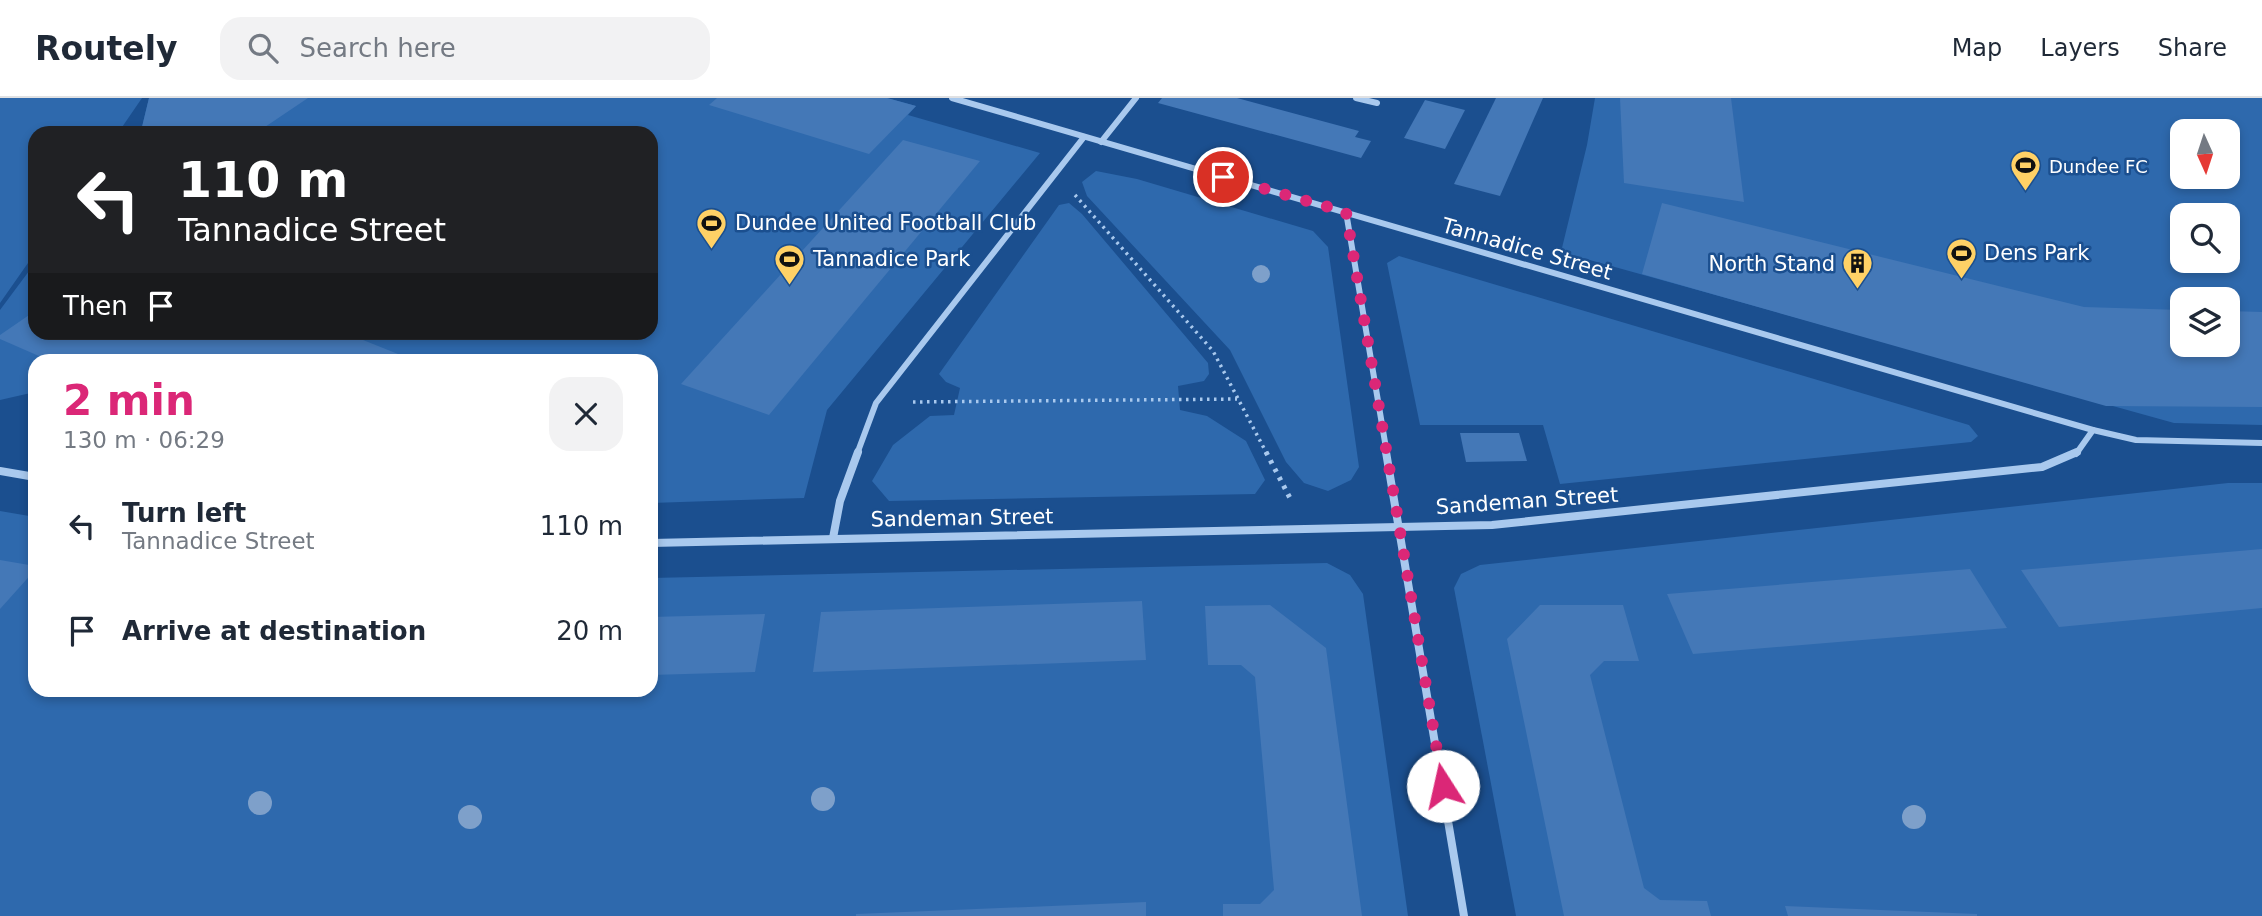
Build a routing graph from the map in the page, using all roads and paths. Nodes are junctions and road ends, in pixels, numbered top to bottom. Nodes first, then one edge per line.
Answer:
1 (952, 98) edge
2 (1136, 98) edge
3 (1356, 98) edge
4 (1377, 103) dead end
5 (1084, 137) junction
6 (1101, 142) junction
7 (1056, 174) junction
8 (1346, 212) junction
9 (1237, 399) junction
10 (876, 402) junction
11 (2093, 430) junction
12 (2262, 443) edge
13 (0, 471) edge
14 (28, 476) edge
15 (1306, 527) junction
16 (1399, 527) junction
17 (833, 538) junction
18 (658, 543) edge
19 (1464, 916) edge

1 - 5 street, Tannadice Street
2 - 6 street
3 - 4 street
5 - 6 street, Tannadice Street
5 - 7 street
6 - 8 street, Tannadice Street
7 - 9 path
7 - 10 street
8 - 11 street, Tannadice Street
8 - 16 street
9 - 10 path
9 - 15 path
10 - 17 street
11 - 12 street
11 - 16 street, Sandeman Street
13 - 14 street
15 - 16 street, Sandeman Street
15 - 17 street, Sandeman Street
16 - 19 street
17 - 18 street, Sandeman Street

